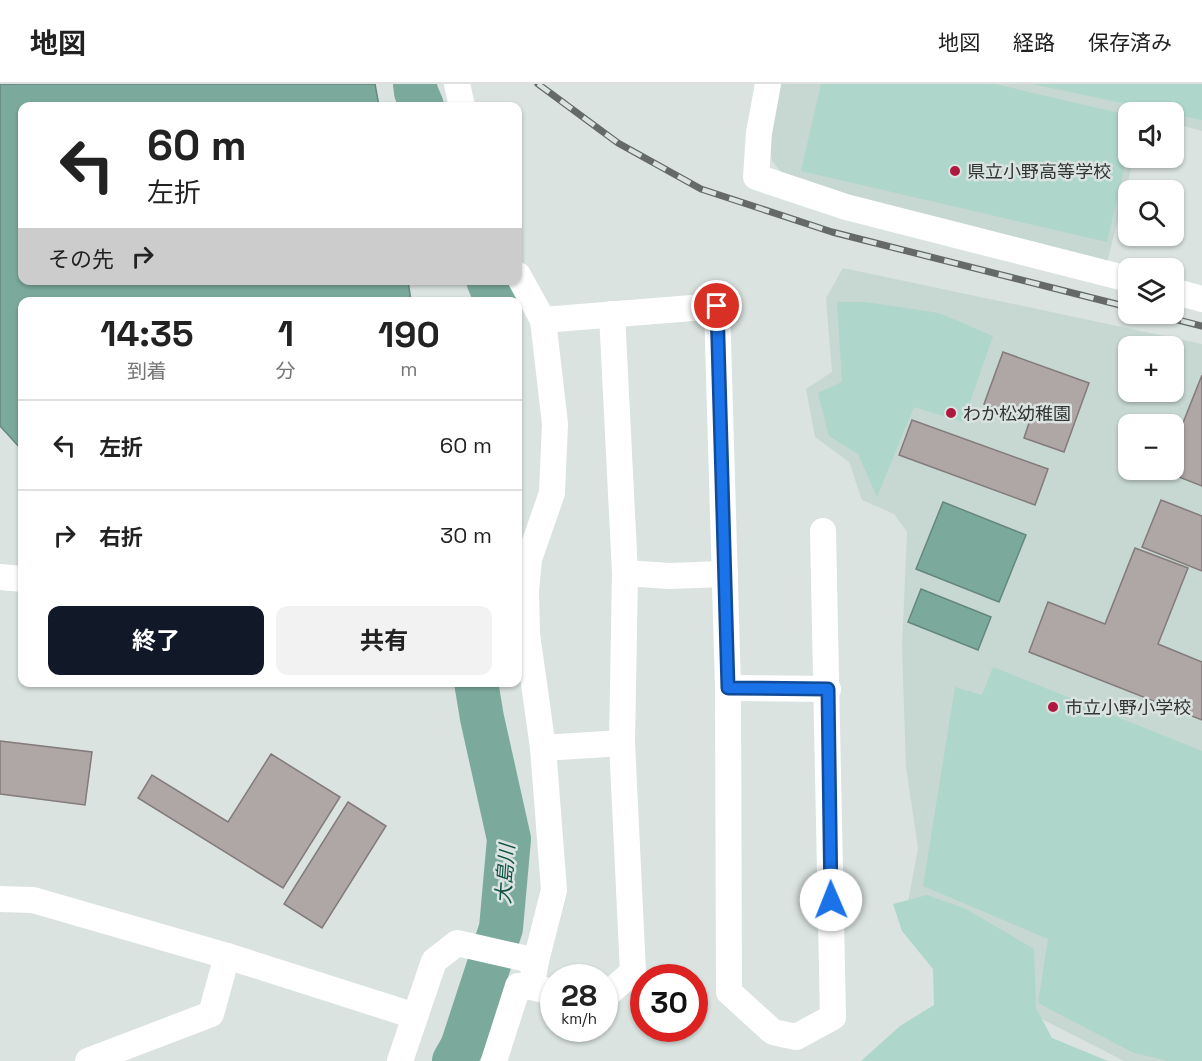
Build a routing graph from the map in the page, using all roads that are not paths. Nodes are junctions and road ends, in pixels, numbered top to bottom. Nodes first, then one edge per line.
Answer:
1 (457, 84) edge
2 (768, 84) edge
3 (461, 102) edge
4 (1118, 276) edge
5 (522, 282) edge
6 (1184, 294) edge
7 (1202, 299) edge
8 (612, 314) junction
9 (543, 320) junction
10 (823, 531) dead end
11 (625, 573) junction
12 (725, 574) junction
13 (0, 577) edge
14 (18, 579) edge
15 (728, 688) junction
16 (828, 689) junction
17 (622, 743) junction
18 (543, 748) junction
19 (0, 899) edge
20 (227, 956) junction
21 (536, 961) junction
22 (540, 980) edge
23 (618, 985) edge
24 (540, 990) edge
25 (415, 1016) junction
26 (88, 1061) edge
27 (400, 1061) edge
28 (494, 1061) edge

1 - 3 street
2 - 4 street
5 - 9 street
6 - 7 street
8 - 9 street
8 - 11 street
8 - 12 street
9 - 18 street
10 - 16 street
11 - 12 street
11 - 17 street
12 - 15 street
13 - 14 street
15 - 16 street
15 - 16 street
17 - 18 street
17 - 23 street
18 - 21 street
19 - 20 street
20 - 25 street
20 - 26 street
21 - 22 street
21 - 25 street
24 - 28 street
25 - 27 street

